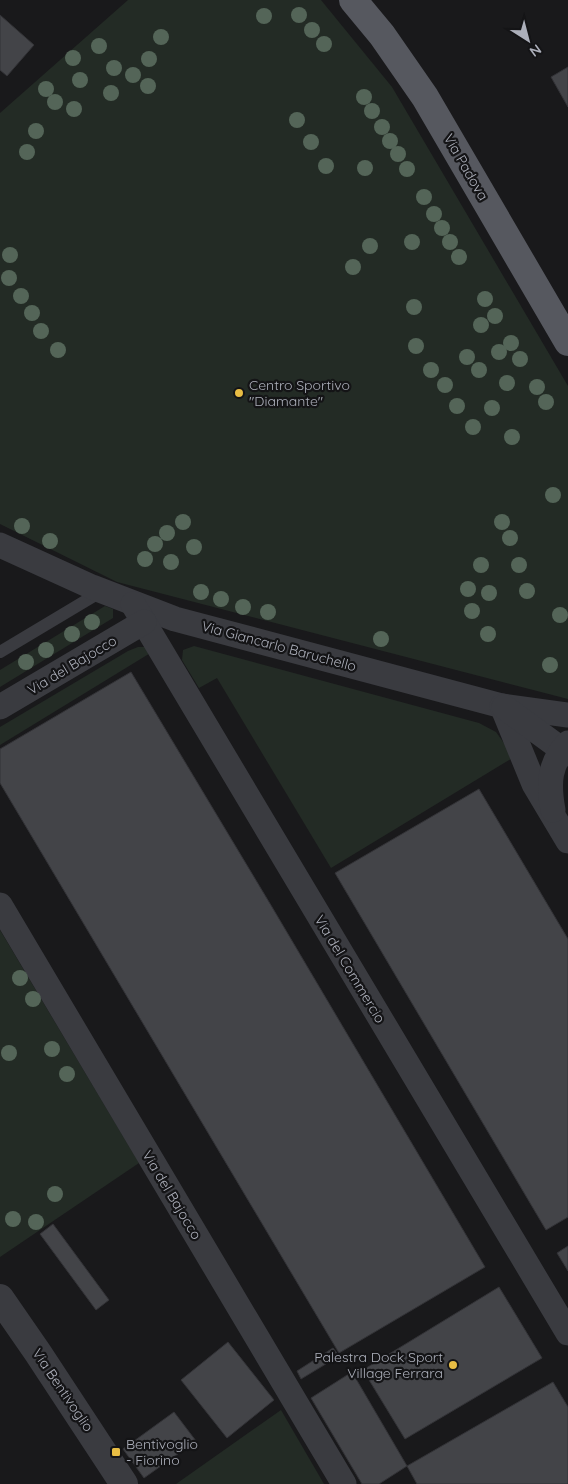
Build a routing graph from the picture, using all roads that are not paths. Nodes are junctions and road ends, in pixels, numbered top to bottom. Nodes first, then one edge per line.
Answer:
1 (353, 0) edge
2 (568, 342) edge
3 (0, 545) edge
4 (102, 591) junction
5 (138, 613) junction
6 (0, 652) edge
7 (502, 706) junction
8 (0, 707) edge
9 (568, 715) edge
10 (566, 749) edge
11 (554, 818) junction
12 (568, 841) edge
13 (0, 905) edge
14 (0, 1298) edge
15 (568, 1333) edge
16 (124, 1484) edge
17 (344, 1484) edge

1 - 2 main road, Via Padova
3 - 4 street, Via Giancarlo Baruchello
4 - 5 street, Via Giancarlo Baruchello
4 - 6 lane
5 - 7 street, Via Giancarlo Baruchello
5 - 8 street, Via del Bajocco
5 - 15 street, Via del Commercio
7 - 9 street, Via Giancarlo Baruchello
7 - 10 street
7 - 11 street
10 - 11 street
11 - 12 street
13 - 17 street, Via del Bajocco
14 - 16 street, Via Bentivoglio

